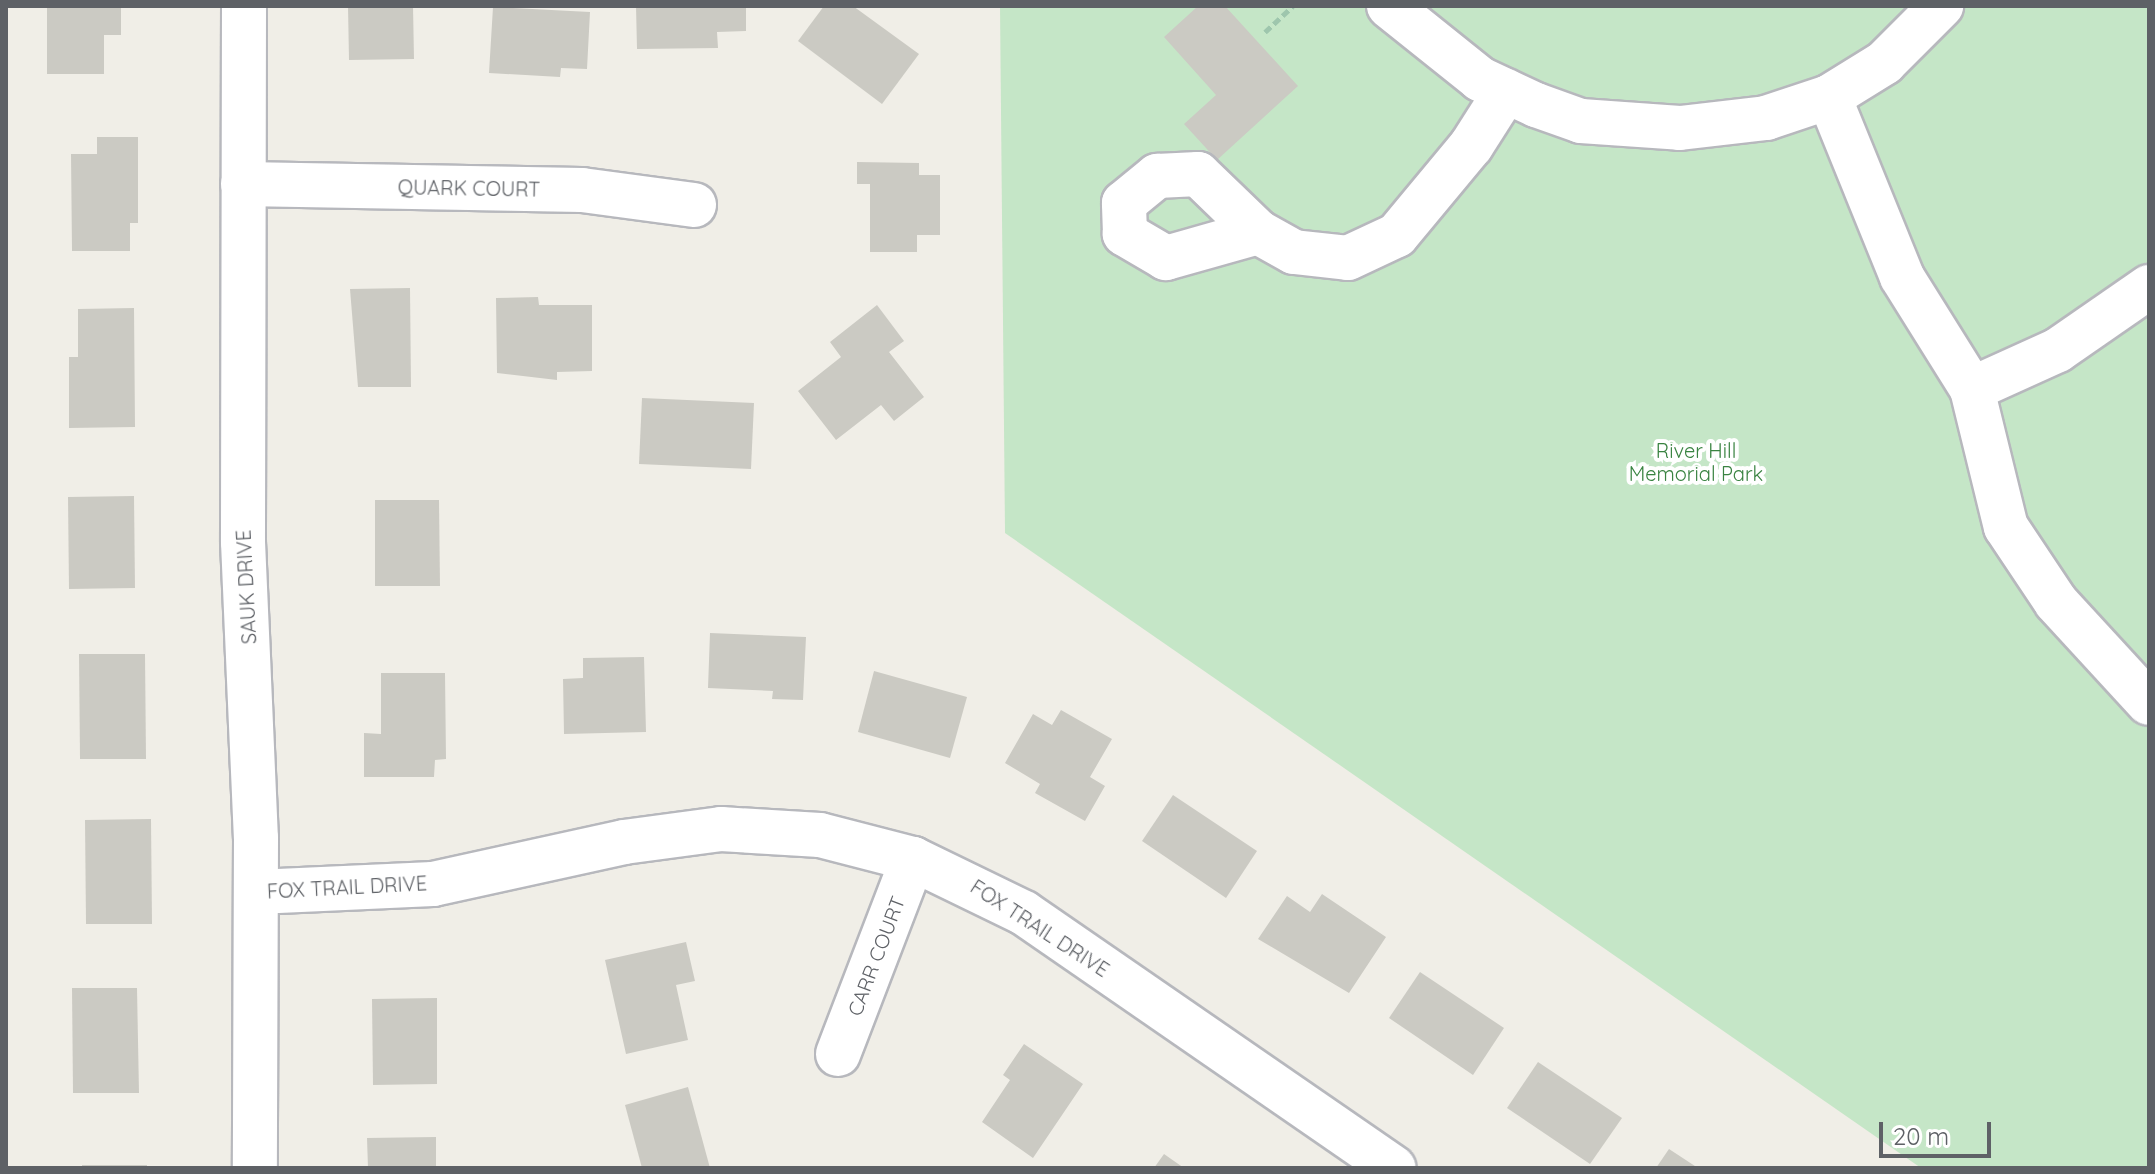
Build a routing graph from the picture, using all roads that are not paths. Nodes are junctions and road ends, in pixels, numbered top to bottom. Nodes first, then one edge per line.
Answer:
1 (244, 6) edge
2 (1389, 6) edge
3 (1941, 6) edge
4 (1506, 91) junction
5 (1829, 97) junction
6 (243, 184) junction
7 (694, 205) dead end
8 (1258, 232) dead end
9 (2149, 287) edge
10 (1972, 389) junction
11 (2149, 703) edge
12 (913, 859) junction
13 (256, 892) junction
14 (838, 1054) dead end
15 (255, 1168) edge
16 (1394, 1168) edge

1 - 6 street, SAUK DRIVE
2 - 4 street
3 - 5 street
4 - 5 street
4 - 8 street
5 - 10 street
6 - 7 street, QUARK COURT
6 - 13 street, SAUK DRIVE
9 - 10 street
10 - 11 street
12 - 13 street, FOX TRAIL DRIVE
12 - 14 street, CARR COURT
12 - 16 street, FOX TRAIL DRIVE
13 - 15 street, SAUK DRIVE

